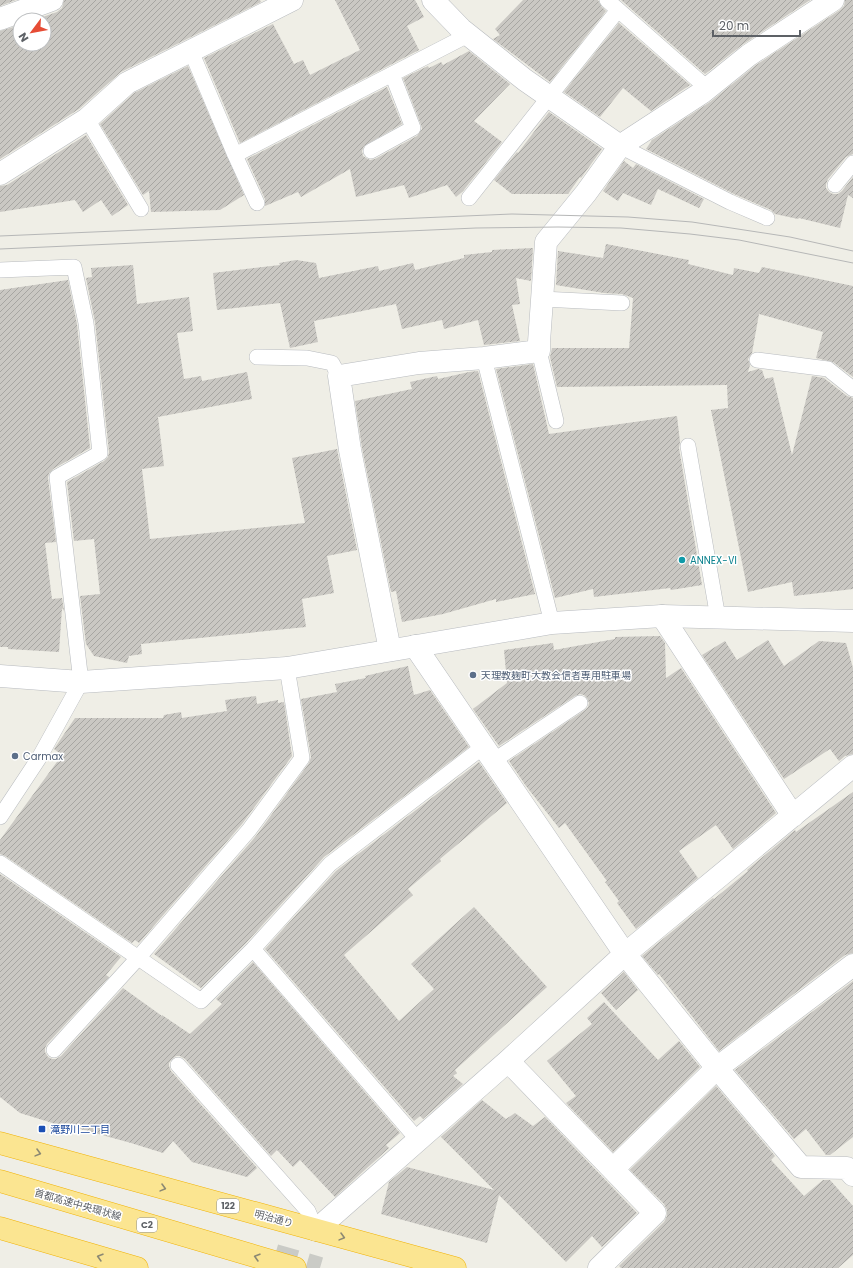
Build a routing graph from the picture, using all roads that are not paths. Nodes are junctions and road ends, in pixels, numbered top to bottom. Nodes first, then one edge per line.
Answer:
1 (52, 0) edge
2 (292, 0) edge
3 (433, 0) edge
4 (833, 0) edge
5 (613, 5) edge
6 (0, 19) edge
7 (468, 35) junction
8 (191, 51) junction
9 (392, 74) junction
10 (707, 88) junction
11 (548, 96) junction
12 (88, 119) junction
13 (620, 146) junction
14 (371, 151) dead end
15 (235, 155) junction
16 (853, 163) edge
17 (0, 174) edge
18 (835, 185) dead end
19 (469, 198) dead end
20 (257, 203) dead end
21 (142, 209) dead end
22 (767, 218) dead end
23 (0, 270) edge
24 (542, 299) junction
25 (622, 303) dead end
26 (539, 351) junction
27 (257, 357) dead end
28 (484, 358) junction
29 (757, 360) dead end
30 (339, 376) junction
31 (853, 389) edge
32 (556, 421) dead end
33 (688, 446) dead end
34 (662, 616) junction
35 (718, 618) junction
36 (853, 621) edge
37 (552, 622) junction
38 (415, 646) junction
39 (390, 650) junction
40 (287, 668) junction
41 (0, 676) edge
42 (81, 682) junction
43 (580, 703) dead end
44 (488, 754) junction
45 (853, 766) edge
46 (793, 816) junction
47 (0, 817) edge
48 (0, 863) edge
49 (253, 949) junction
50 (625, 954) junction
51 (138, 958) junction
52 (853, 965) edge
53 (54, 1050) dead end
54 (508, 1061) junction
55 (178, 1065) dead end
56 (717, 1068) junction
57 (418, 1140) junction
58 (0, 1143) edge
59 (612, 1169) junction
60 (853, 1175) edge
61 (0, 1181) edge
62 (0, 1228) edge
63 (316, 1230) junction
64 (137, 1268) edge
65 (295, 1268) tunnel mouth
66 (456, 1268) edge
67 (599, 1268) edge

1 - 6 street
2 - 8 street
3 - 7 street
4 - 10 street
5 - 10 lane
5 - 11 lane
7 - 9 lane
7 - 11 street
8 - 12 street
8 - 15 lane
9 - 14 lane
9 - 15 lane
10 - 13 street
11 - 13 street
11 - 19 lane
12 - 17 street
12 - 21 lane
13 - 22 lane
13 - 24 street
15 - 20 lane
16 - 18 lane
23 - 42 lane
24 - 25 lane
24 - 26 street
26 - 28 street
26 - 32 lane
27 - 30 lane
28 - 30 street
28 - 37 lane
29 - 31 lane
30 - 39 street
33 - 35 lane
34 - 35 street
34 - 37 street
34 - 46 street
35 - 36 street
37 - 38 street
38 - 39 street
38 - 44 street
39 - 40 street
40 - 42 street
40 - 51 lane
41 - 42 street
42 - 47 lane
43 - 44 lane
44 - 49 lane
44 - 50 street
45 - 46 street
46 - 50 street
48 - 51 lane
49 - 51 lane
49 - 57 lane
50 - 54 street
50 - 56 street
51 - 53 lane
52 - 56 street
54 - 57 street
54 - 59 street
55 - 63 lane
56 - 59 street
56 - 60 street
57 - 63 street
58 -> 63 highway, 明治通り / 122
59 - 67 street
65 -> 61 highway, 首都高速中央環状線 / C2
64 -> 62 highway
63 -> 66 highway, 明治通り / 122

